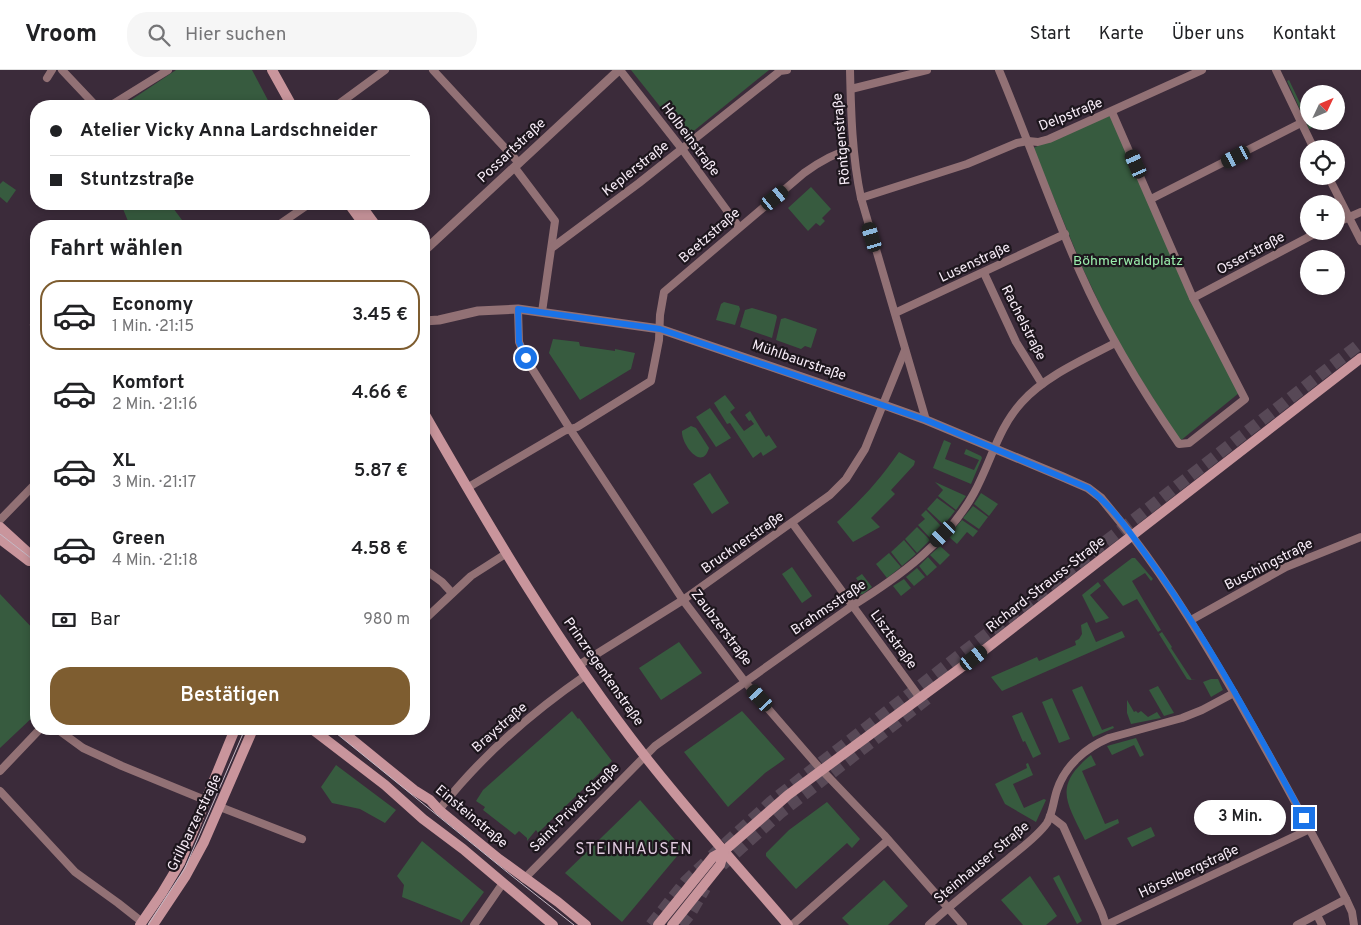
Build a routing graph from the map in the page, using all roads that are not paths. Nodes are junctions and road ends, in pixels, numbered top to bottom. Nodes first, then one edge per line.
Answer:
1 (52, 70) edge
2 (62, 70) edge
3 (168, 70) edge
4 (272, 70) edge
5 (385, 70) edge
6 (434, 70) edge
7 (620, 70) edge
8 (782, 70) edge
9 (850, 70) edge
10 (928, 70) edge
11 (999, 70) edge
12 (1202, 70) edge
13 (1276, 70) edge
14 (47, 78) dead end
15 (851, 89) junction
16 (90, 100) edge
17 (120, 100) edge
18 (289, 100) edge
19 (344, 100) edge
20 (1112, 112) junction
21 (1300, 121) edge
22 (1300, 124) edge
23 (1028, 141) junction
24 (853, 148) junction
25 (682, 149) junction
26 (517, 166) junction
27 (1332, 185) edge
28 (861, 198) junction
29 (1151, 199) junction
30 (295, 210) edge
31 (1361, 212) edge
32 (1349, 218) junction
33 (284, 220) edge
34 (1345, 220) edge
35 (739, 227) junction
36 (1065, 234) junction
37 (1303, 240) edge
38 (1361, 241) edge
39 (430, 246) edge
40 (552, 248) junction
41 (984, 272) junction
42 (1194, 298) junction
43 (518, 309) junction
44 (542, 312) junction
45 (895, 313) junction
46 (430, 321) edge
47 (660, 329) junction
48 (1115, 343) junction
49 (905, 350) junction
50 (1361, 358) edge
51 (1042, 384) junction
52 (884, 405) junction
53 (926, 420) junction
54 (430, 423) edge
55 (570, 429) junction
56 (993, 449) junction
57 (30, 488) edge
58 (467, 488) junction
59 (0, 520) edge
60 (792, 524) junction
61 (0, 527) edge
62 (1132, 536) junction
63 (1361, 537) edge
64 (0, 540) edge
65 (507, 553) junction
66 (30, 554) edge
67 (30, 562) edge
68 (430, 573) edge
69 (452, 592) junction
70 (683, 600) junction
71 (852, 606) junction
72 (430, 614) edge
73 (1191, 620) junction
74 (579, 666) junction
75 (586, 675) junction
76 (745, 682) junction
77 (1234, 693) junction
78 (920, 698) junction
79 (34, 735) edge
80 (65, 735) edge
81 (233, 735) edge
82 (250, 735) edge
83 (320, 735) edge
84 (346, 735) edge
85 (644, 756) junction
86 (822, 770) junction
87 (0, 771) edge
88 (0, 792) edge
89 (206, 800) junction
90 (220, 807) junction
91 (439, 810) junction
92 (1050, 816) junction
93 (1310, 829) junction
94 (302, 839) dead end
95 (888, 840) junction
96 (724, 851) junction
97 (524, 879) junction
98 (503, 883) junction
99 (1346, 899) junction
100 (948, 908) junction
101 (1317, 914) junction
102 (141, 924) edge
103 (153, 925) edge
104 (474, 925) edge
105 (553, 925) edge
106 (586, 925) edge
107 (658, 925) edge
108 (672, 925) edge
109 (790, 925) edge
110 (929, 925) edge
111 (963, 925) edge
112 (1106, 925) edge
113 (1297, 925) edge
114 (1322, 925) edge
115 (1354, 925) edge

1 - 14 street
2 - 16 street
3 - 17 street
4 - 18 main road
5 - 19 street
6 - 26 street
7 - 25 street, Holbeinstraße
7 - 26 street, Possartstraße
8 - 25 street, Keplerstraße
9 - 15 street, Röntgenstraße
10 - 15 street
11 - 23 street
12 - 20 street, Delpstraße
13 - 21 street
15 - 24 street, Röntgenstraße
20 - 23 street, Delpstraße
20 - 29 street
22 - 29 street
23 - 28 street, Delpstraße
23 - 36 street
24 - 28 street, Röntgenstraße
24 - 35 street, Beetzstraße
25 - 35 street, Holbeinstraße
25 - 40 street, Keplerstraße
26 - 39 street, Possartstraße
26 - 40 street
27 - 32 street
28 - 45 street, Röntgenstraße
29 - 42 street
30 - 33 street
31 - 32 street
32 - 34 street
32 - 38 street
35 - 47 street, Beetzstraße
36 - 41 street, Lusenstraße
36 - 48 street
37 - 42 street, Osserstraße
40 - 44 street
41 - 45 street, Lusenstraße
41 - 51 street, Rachelstraße
42 - 48 street
43 - 44 street, Mühlbaurstraße
43 - 46 street, Mühlbaurstraße
43 - 55 street, Zaubzerstraße
44 - 47 street, Mühlbaurstraße
45 - 49 street, Röntgenstraße
47 - 52 street, Mühlbaurstraße
47 - 55 street, Beetzstraße
48 - 51 street, Brahmsstraße
49 - 52 street
49 - 53 street, Röntgenstraße
50 - 62 main road, Richard-Strauss-Straße
51 - 56 street, Brahmsstraße
52 - 53 street, Mühlbaurstraße
52 - 60 street, Brucknerstraße
53 - 56 street, Mühlbaurstraße
54 - 58 main road, Prinzregentenstraße
55 - 58 street, Beetzstraße
55 - 70 street, Zaubzerstraße
56 - 62 street, Mühlbaurstraße
56 - 71 street, Brahmsstraße
57 - 59 street
58 - 65 main road, Prinzregentenstraße
60 - 70 street, Brucknerstraße
60 - 71 street, Lisztstraße
61 - 66 main road
62 - 73 street
62 - 78 main road, Richard-Strauss-Straße
63 - 73 street, Buschingstraße
64 - 67 main road
65 - 69 street
65 - 74 main road, Prinzregentenstraße
68 - 69 street
69 - 72 street
70 - 74 street, Brucknerstraße
70 - 76 street, Zaubzerstraße
71 - 76 street, Brahmsstraße
71 - 78 street, Lisztstraße
73 - 77 street
74 - 75 main road, Prinzregentenstraße
75 - 85 main road, Prinzregentenstraße
75 - 91 street, Braystraße
76 - 85 street, Brahmsstraße
76 - 86 street, Zaubzerstraße
77 - 92 street, Steinhauser Straße
77 - 93 street
78 - 86 main road, Richard-Strauss-Straße
79 - 87 street
80 - 89 street
81 - 89 main road, Grillparzerstraße
82 - 90 main road, Grillparzerstraße
83 - 98 main road
84 - 91 main road, Einsteinstraße
85 - 96 main road, Prinzregentenstraße
85 - 97 street, Saint-Privat-Straße
86 - 95 street, Zaubzerstraße
86 - 96 main road, Richard-Strauss-Straße
88 - 102 street
89 - 102 main road, Grillparzerstraße
90 - 94 street
90 - 103 main road, Grillparzerstraße
91 - 97 main road, Einsteinstraße
92 - 100 street, Steinhauser Straße
92 - 112 street
93 - 99 street
93 - 112 street, Hörselbergstraße
95 - 100 street, Zaubzerstraße
95 - 109 street
96 - 107 main road, Richard-Strauss-Straße
96 - 108 main road
96 - 109 main road, Prinzregentenstraße
97 - 106 main road, Einsteinstraße
98 - 104 street
98 - 105 main road
99 - 101 street
99 - 115 street
100 - 110 street, Steinhauser Straße
100 - 111 street, Zaubzerstraße
101 - 113 street
101 - 114 street

